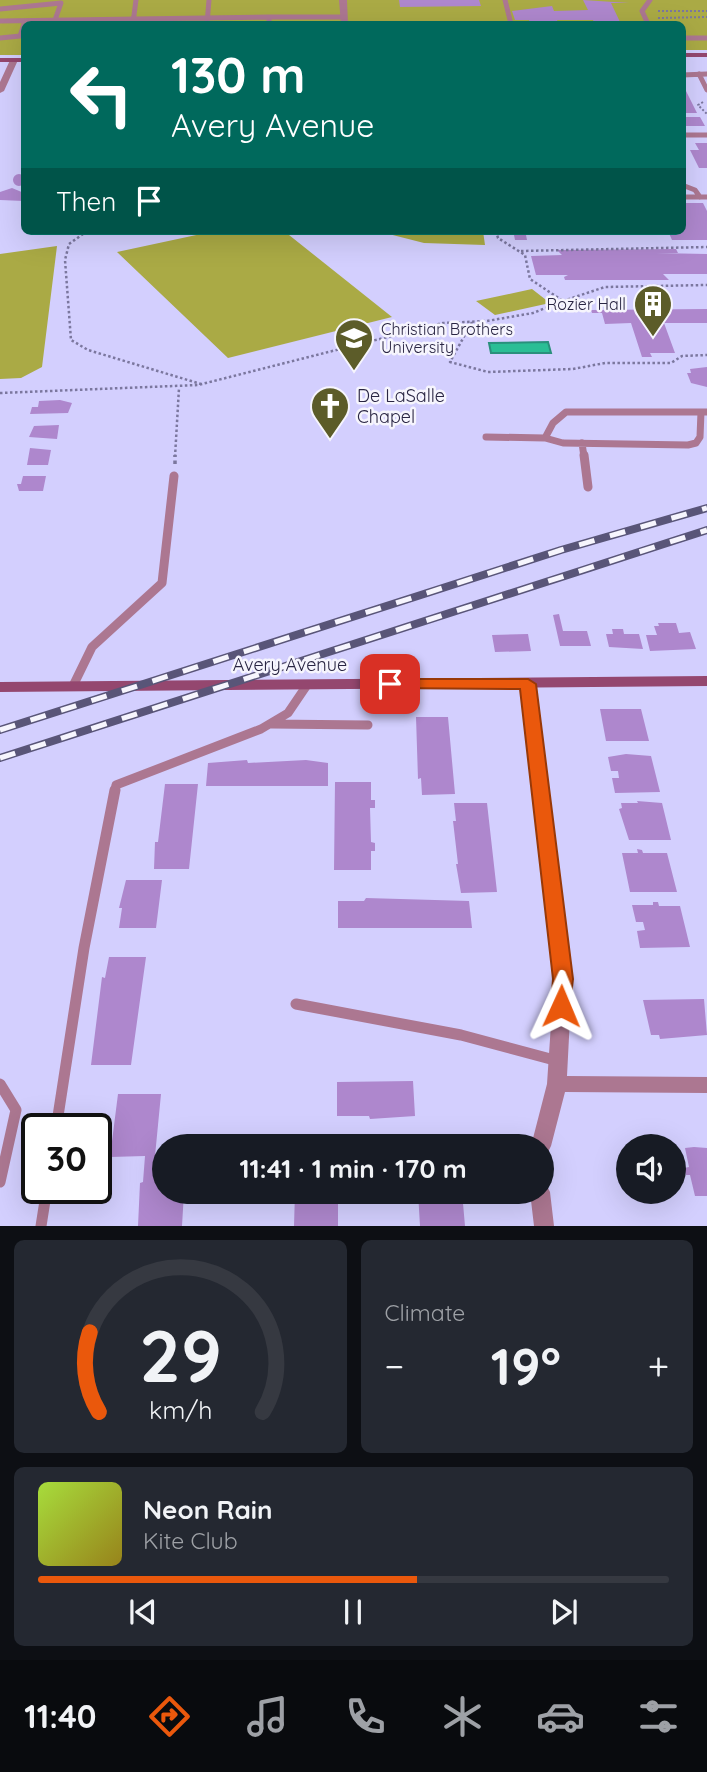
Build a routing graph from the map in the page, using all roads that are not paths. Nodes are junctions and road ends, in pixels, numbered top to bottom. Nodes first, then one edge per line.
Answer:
1 (4, 0) edge
2 (136, 0) edge
3 (209, 0) edge
4 (343, 0) edge
5 (505, 0) edge
6 (650, 0) edge
7 (1, 8) edge
8 (269, 17) junction
9 (55, 20) junction
10 (0, 21) edge
11 (25, 21) joint
12 (94, 21) edge
13 (133, 21) edge
14 (207, 21) edge
15 (269, 21) edge
16 (344, 21) edge
17 (510, 21) edge
18 (649, 21) edge
19 (21, 33) edge
20 (0, 38) edge
21 (686, 38) edge
22 (707, 38) edge
23 (686, 55) edge
24 (707, 55) edge
25 (0, 60) edge
26 (14, 60) junction
27 (21, 60) edge
28 (707, 74) edge
29 (686, 75) edge
30 (699, 75) junction
31 (0, 90) edge
32 (707, 90) edge
33 (686, 135) edge
34 (707, 135) edge
35 (686, 186) edge
36 (703, 197) edge
37 (704, 412) edge
38 (486, 437) dead end
39 (545, 438) junction
40 (582, 443) junction
41 (174, 476) road end
42 (588, 487) dead end
43 (707, 681) edge
44 (528, 684) junction
45 (307, 685) junction
46 (73, 686) junction
47 (0, 687) edge
48 (269, 724) junction
49 (368, 725) dead end
50 (296, 1004) dead end
51 (558, 1061) junction
52 (0, 1084) edge
53 (557, 1084) junction
54 (707, 1085) edge
55 (58, 1113) edge
56 (544, 1134) edge
57 (0, 1182) edge
58 (44, 1204) edge
59 (541, 1204) edge
60 (41, 1226) edge
61 (544, 1226) edge

1 - 7 lane
2 - 13 lane
3 - 14 lane
4 - 16 street
5 - 17 lane
6 - 18 lane
7 - 9 lane
8 - 14 lane
8 - 15 lane
8 - 16 lane
9 - 11 lane
9 - 12 lane
10 - 11 lane
19 - 20 lane
21 - 22 lane
23 - 24 street
25 - 26 street
26 - 27 street
26 - 31 street
28 - 30 lane
29 - 30 lane
30 - 32 lane
33 - 34 lane
35 - 36 lane
37 - 39 lane
37 - 40 lane
38 - 39 lane
39 - 40 lane
40 - 42 lane
41 - 46 lane
43 - 44 street, Avery Avenue
44 - 45 street, Avery Avenue
44 - 51 street
45 - 46 street, Avery Avenue
45 - 48 lane
46 - 47 street, Avery Avenue
48 - 49 lane
48 - 55 lane
50 - 51 lane
51 - 53 street
52 - 57 lane
53 - 54 street
53 - 56 street
58 - 60 lane
59 - 61 street

